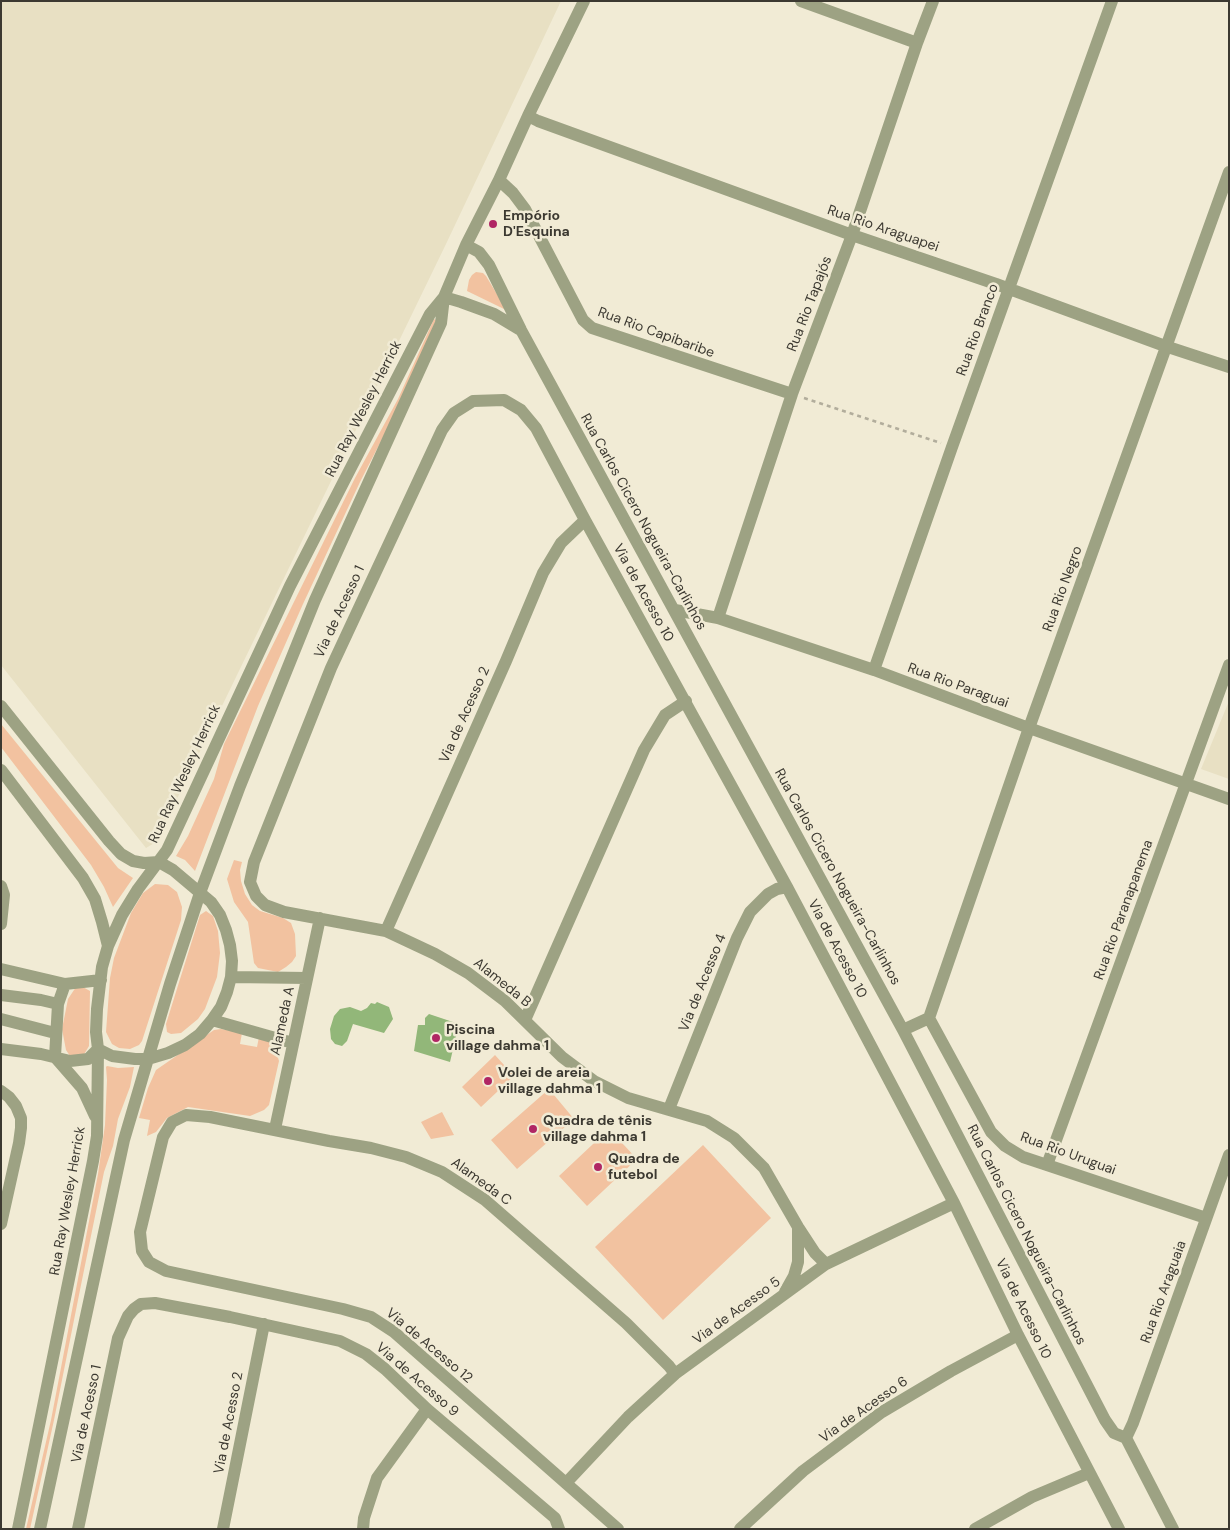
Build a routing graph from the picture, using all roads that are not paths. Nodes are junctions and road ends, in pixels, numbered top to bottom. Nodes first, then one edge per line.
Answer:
1 (584, 1) edge
2 (802, 1) edge
3 (932, 1) edge
4 (1112, 1) edge
5 (916, 43) junction
6 (528, 116) junction
7 (1229, 172) edge
8 (499, 180) junction
9 (852, 235) junction
10 (466, 245) junction
11 (1010, 289) junction
12 (444, 297) junction
13 (521, 330) junction
14 (1165, 346) junction
15 (1229, 367) edge
16 (792, 394) junction
17 (504, 400) joint
18 (585, 520) junction
19 (675, 610) junction
20 (718, 618) junction
21 (1229, 665) edge
22 (874, 670) junction
23 (686, 701) junction
24 (1, 706) edge
25 (1029, 728) junction
26 (1, 770) edge
27 (1186, 784) junction
28 (1229, 799) edge
29 (159, 862) junction
30 (250, 882) joint
31 (1, 886) edge
32 (787, 887) junction
33 (200, 893) junction
34 (320, 918) junction
35 (1, 924) edge
36 (386, 931) junction
37 (108, 946) junction
38 (1, 968) edge
39 (230, 977) junction
40 (307, 978) junction
41 (101, 980) junction
42 (65, 984) junction
43 (1, 995) edge
44 (58, 1004) junction
45 (928, 1018) junction
46 (1, 1019) edge
47 (212, 1020) junction
48 (525, 1020) junction
49 (903, 1030) junction
50 (55, 1033) junction
51 (293, 1043) junction
52 (1, 1049) edge
53 (98, 1049) junction
54 (55, 1057) junction
55 (148, 1058) junction
56 (1, 1091) edge
57 (669, 1109) junction
58 (275, 1129) junction
59 (96, 1136) junction
60 (1229, 1156) edge
61 (1047, 1165) junction
62 (1224, 1180) edge
63 (954, 1203) junction
64 (1206, 1218) junction
65 (1, 1224) edge
66 (798, 1228) junction
67 (149, 1262) joint
68 (826, 1264) junction
69 (783, 1296) junction
70 (134, 1309) joint
71 (264, 1324) junction
72 (1018, 1335) junction
73 (675, 1374) junction
74 (427, 1409) junction
75 (1126, 1438) junction
76 (1089, 1473) junction
77 (566, 1483) junction
78 (18, 1529) edge
79 (40, 1529) edge
80 (78, 1529) edge
81 (223, 1529) edge
82 (362, 1529) edge
83 (559, 1529) edge
84 (618, 1529) edge
85 (740, 1529) edge
86 (975, 1529) edge
87 (1119, 1529) edge
88 (1173, 1529) edge

1 - 6 street, Rua Ray Wesley Herrick
2 - 5 street
3 - 5 street, Rua Rio Tapajós
4 - 11 street, Rua Rio Branco
5 - 9 street, Rua Rio Tapajós
6 - 8 street, Rua Ray Wesley Herrick
6 - 9 street, Rua Rio Araguapei
7 - 14 street, Rua Rio Negro
8 - 10 street, Rua Ray Wesley Herrick
8 - 16 street, Rua Rio Capibaribe
9 - 11 street, Rua Rio Araguapei
9 - 16 street, Rua Rio Tapajós
10 - 12 street, Rua Ray Wesley Herrick
10 - 13 street, Rua Carlos Cicero Nogueira-Carlinhos
11 - 14 street, Rua Rio Araguapei
11 - 22 street, Rua Rio Branco
12 - 13 street
12 - 29 street, Rua Ray Wesley Herrick
12 - 33 street, Rua Ray Wesley Herrick
13 - 19 street, Rua Carlos Cicero Nogueira-Carlinhos
14 - 15 street, Rua Rio Araguapei
14 - 25 street, Rua Rio Negro
16 - 20 street, Rua Rio Tapajós
17 - 18 street, Via de Acesso 10
17 - 30 street, Via de Acesso 1
18 - 23 street, Via de Acesso 10
18 - 36 street, Via de Acesso 2
19 - 20 street, Rua Rio Paraguai
19 - 49 street, Rua Carlos Cicero Nogueira-Carlinhos
20 - 22 street, Rua Rio Paraguai
21 - 27 street, Rua Rio Paranapanema
22 - 25 street, Rua Rio Paraguai
23 - 32 street, Via de Acesso 10
23 - 48 street
24 - 29 street
25 - 27 street, Rua Rio Paraguai
25 - 45 street, Rua Rio Negro
26 - 37 street
27 - 28 street, Rua Rio Paraguai
27 - 61 street, Rua Rio Paranapanema
29 - 33 street
29 - 37 street, Rua Ray Wesley Herrick
30 - 34 street, Alameda B
31 - 35 street
32 - 57 street, Via de Acesso 4
32 - 63 street, Via de Acesso 10
33 - 39 street
33 - 55 street, Rua Ray Wesley Herrick
34 - 36 street, Alameda B
34 - 40 street, Alameda A
36 - 48 street, Alameda B
37 - 41 street, Rua Ray Wesley Herrick
38 - 42 street
39 - 40 street
39 - 47 street
40 - 51 street, Alameda A
41 - 42 street
41 - 53 street, Rua Ray Wesley Herrick
42 - 44 street
43 - 44 street
44 - 50 street
45 - 49 street
45 - 61 street, Rua Rio Uruguai
46 - 50 street
47 - 51 street
47 - 55 street
48 - 57 street, Alameda B
49 - 75 street, Rua Carlos Cicero Nogueira-Carlinhos
50 - 54 street
51 - 58 street, Alameda A
52 - 54 street
53 - 54 street
53 - 55 street
53 - 59 street, Rua Ray Wesley Herrick
54 - 59 street
55 - 79 street, Rua Ray Wesley Herrick
56 - 65 street
57 - 66 street, Alameda B
58 - 67 street, Alameda C
58 - 73 street, Alameda C
59 - 78 street, Rua Ray Wesley Herrick
60 - 62 street, Rua Rio Araguaia
61 - 64 street, Rua Rio Uruguai
62 - 64 street, Rua Rio Araguaia
63 - 68 street, Via de Acesso 5
63 - 72 street, Via de Acesso 10
64 - 75 street, Rua Rio Araguaia
66 - 68 street, Alameda B
66 - 69 street, Alameda B
67 - 77 street, Via de Acesso 12
68 - 69 street, Via de Acesso 5
69 - 73 street, Via de Acesso 5
70 - 71 street, Via de Acesso 9
70 - 80 street, Via de Acesso 1
71 - 74 street, Via de Acesso 9
71 - 81 street, Via de Acesso 2
72 - 76 street, Via de Acesso 10
72 - 85 street, Via de Acesso 6
73 - 77 street, Via de Acesso 5
74 - 82 street
74 - 83 street, Via de Acesso 9
75 - 88 street, Rua Carlos Cicero Nogueira-Carlinhos
76 - 86 street
76 - 87 street, Via de Acesso 10
77 - 84 street, Via de Acesso 12

